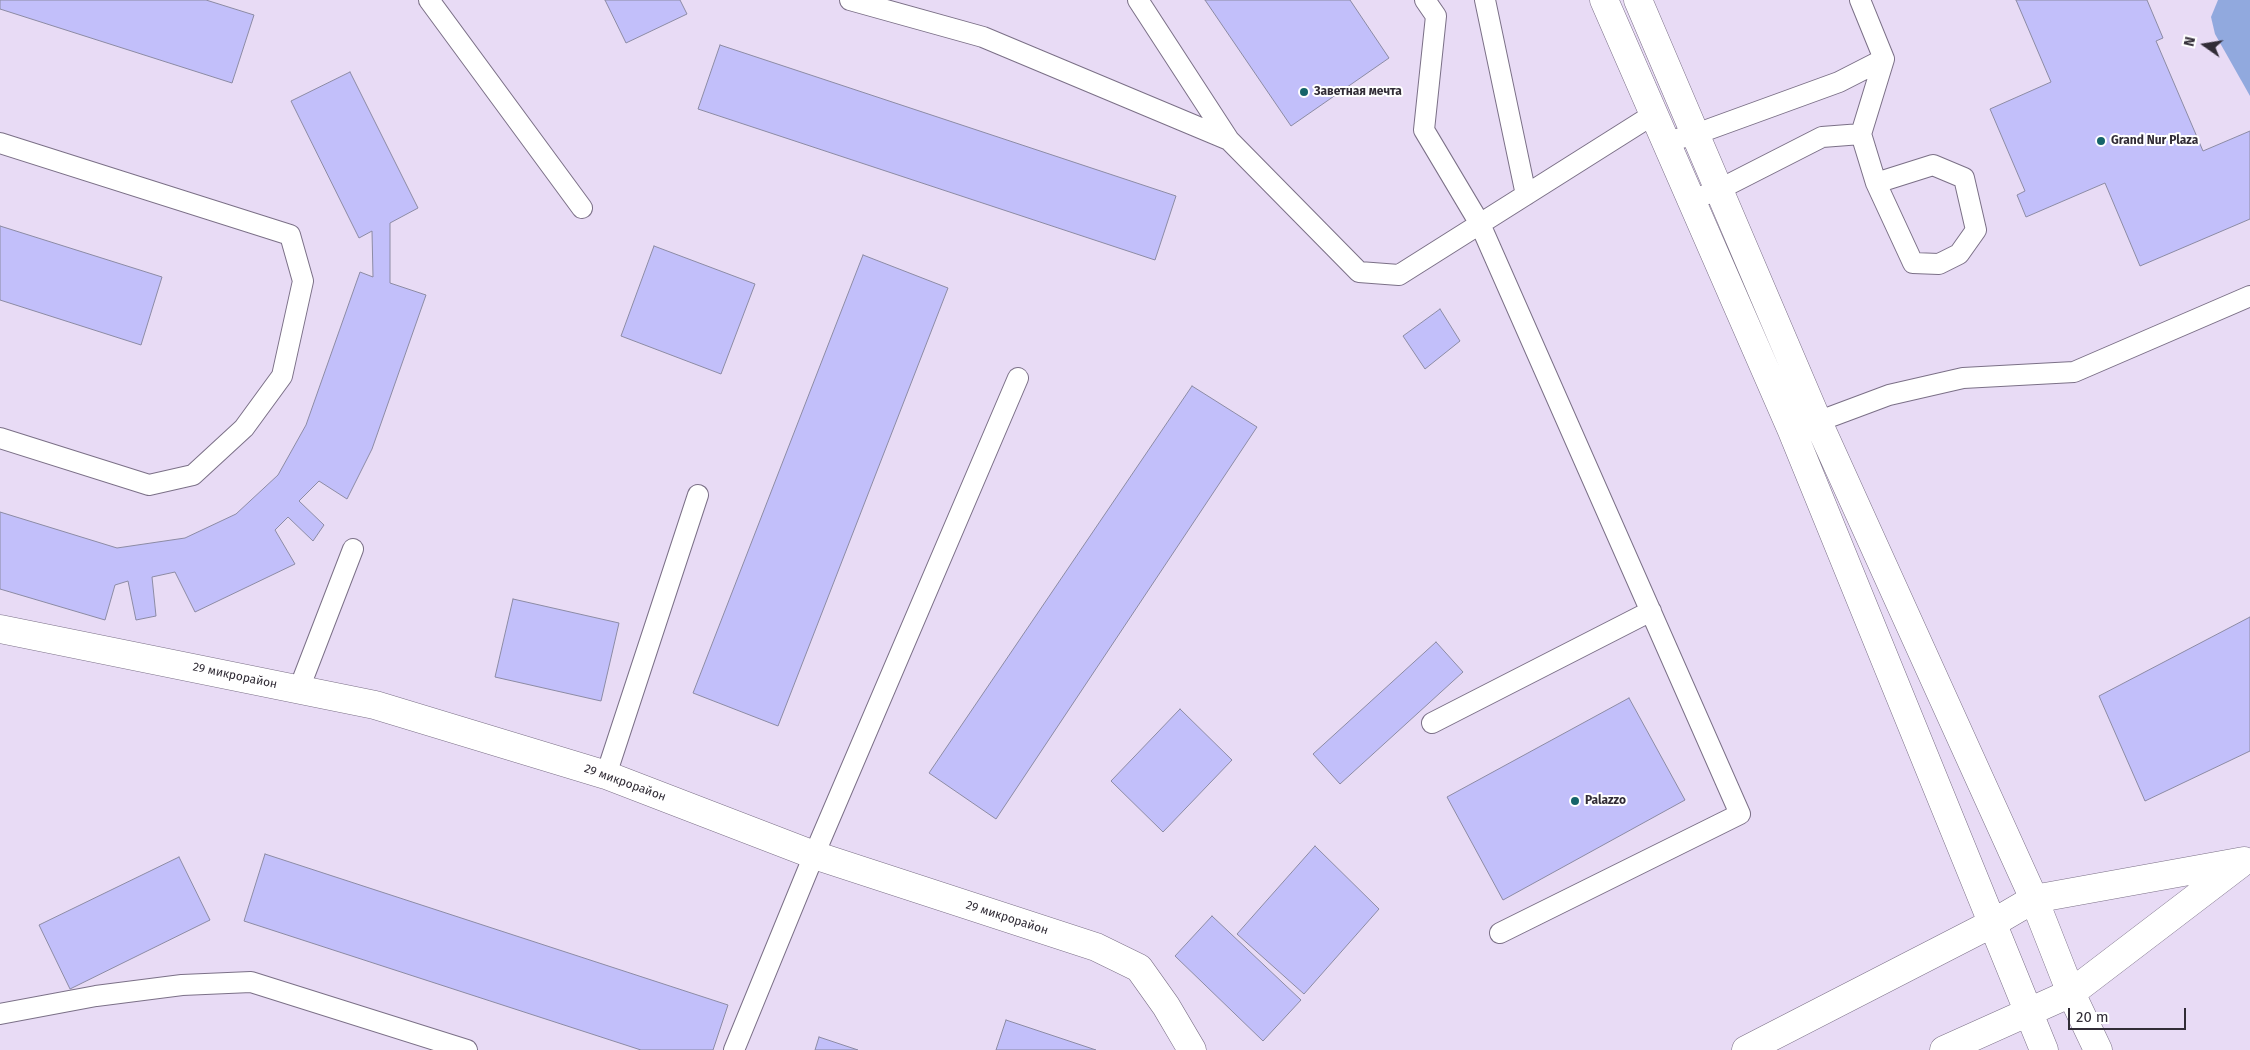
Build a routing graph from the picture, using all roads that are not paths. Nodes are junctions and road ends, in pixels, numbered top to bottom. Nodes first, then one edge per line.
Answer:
1 (429, 0) edge
2 (850, 0) edge
3 (1138, 0) edge
4 (1425, 0) edge
5 (1484, 0) edge
6 (1604, 0) edge
7 (1638, 0) edge
8 (1860, 0) edge
9 (1884, 59) junction
10 (1681, 99) junction
11 (1654, 114) junction
12 (1696, 134) junction
13 (1861, 134) junction
14 (1229, 140) junction
15 (1666, 142) junction
16 (0, 143) edge
17 (1876, 183) junction
18 (1720, 189) junction
19 (1526, 195) junction
20 (1692, 200) junction
21 (582, 208) dead end
22 (1480, 224) junction
23 (2250, 296) edge
24 (1018, 378) dead end
25 (1818, 422) junction
26 (1792, 431) junction
27 (0, 438) edge
28 (698, 494) dead end
29 (352, 549) dead end
30 (1651, 611) junction
31 (0, 629) edge
32 (299, 689) junction
33 (1432, 723) dead end
34 (606, 775) junction
35 (814, 855) junction
36 (2247, 860) edge
37 (2034, 899) junction
38 (1993, 923) junction
39 (1500, 933) dead end
40 (2071, 993) junction
41 (2028, 1012) junction
42 (0, 1014) edge
43 (467, 1050) edge
44 (734, 1050) edge
45 (1192, 1050) edge
46 (1746, 1050) edge
47 (1944, 1050) edge
48 (2044, 1050) edge
49 (2098, 1050) edge

1 - 21 lane
2 - 14 lane
3 - 14 lane
4 - 22 lane
5 - 19 lane
6 - 11 main road
7 - 10 main road
8 - 9 lane
9 - 12 lane
9 - 13 lane
10 - 11 main road
10 - 12 main road
11 - 15 main road
11 - 19 lane
12 - 15 lane
12 - 18 main road
13 - 17 lane
13 - 18 lane
14 - 22 lane
15 - 20 main road
16 - 27 lane
17 - 17 lane
18 - 20 lane
18 - 25 main road
19 - 22 lane
20 - 26 main road
22 - 30 lane
23 - 25 lane
24 - 35 lane
25 - 26 lane
25 - 37 main road
26 - 38 main road
28 - 34 lane
29 - 32 lane
30 - 33 lane
30 - 39 lane
31 - 32 main road, 29 микрорайон
32 - 34 main road, 29 микрорайон
34 - 35 main road, 29 микрорайон
35 - 44 lane
35 - 45 main road, 29 микрорайон
36 - 37 main road
36 - 40 main road
37 - 38 main road
37 - 40 main road
38 - 41 main road
38 - 46 main road
40 - 41 main road
40 - 49 main road
41 - 47 main road
41 - 48 main road
42 - 43 lane

